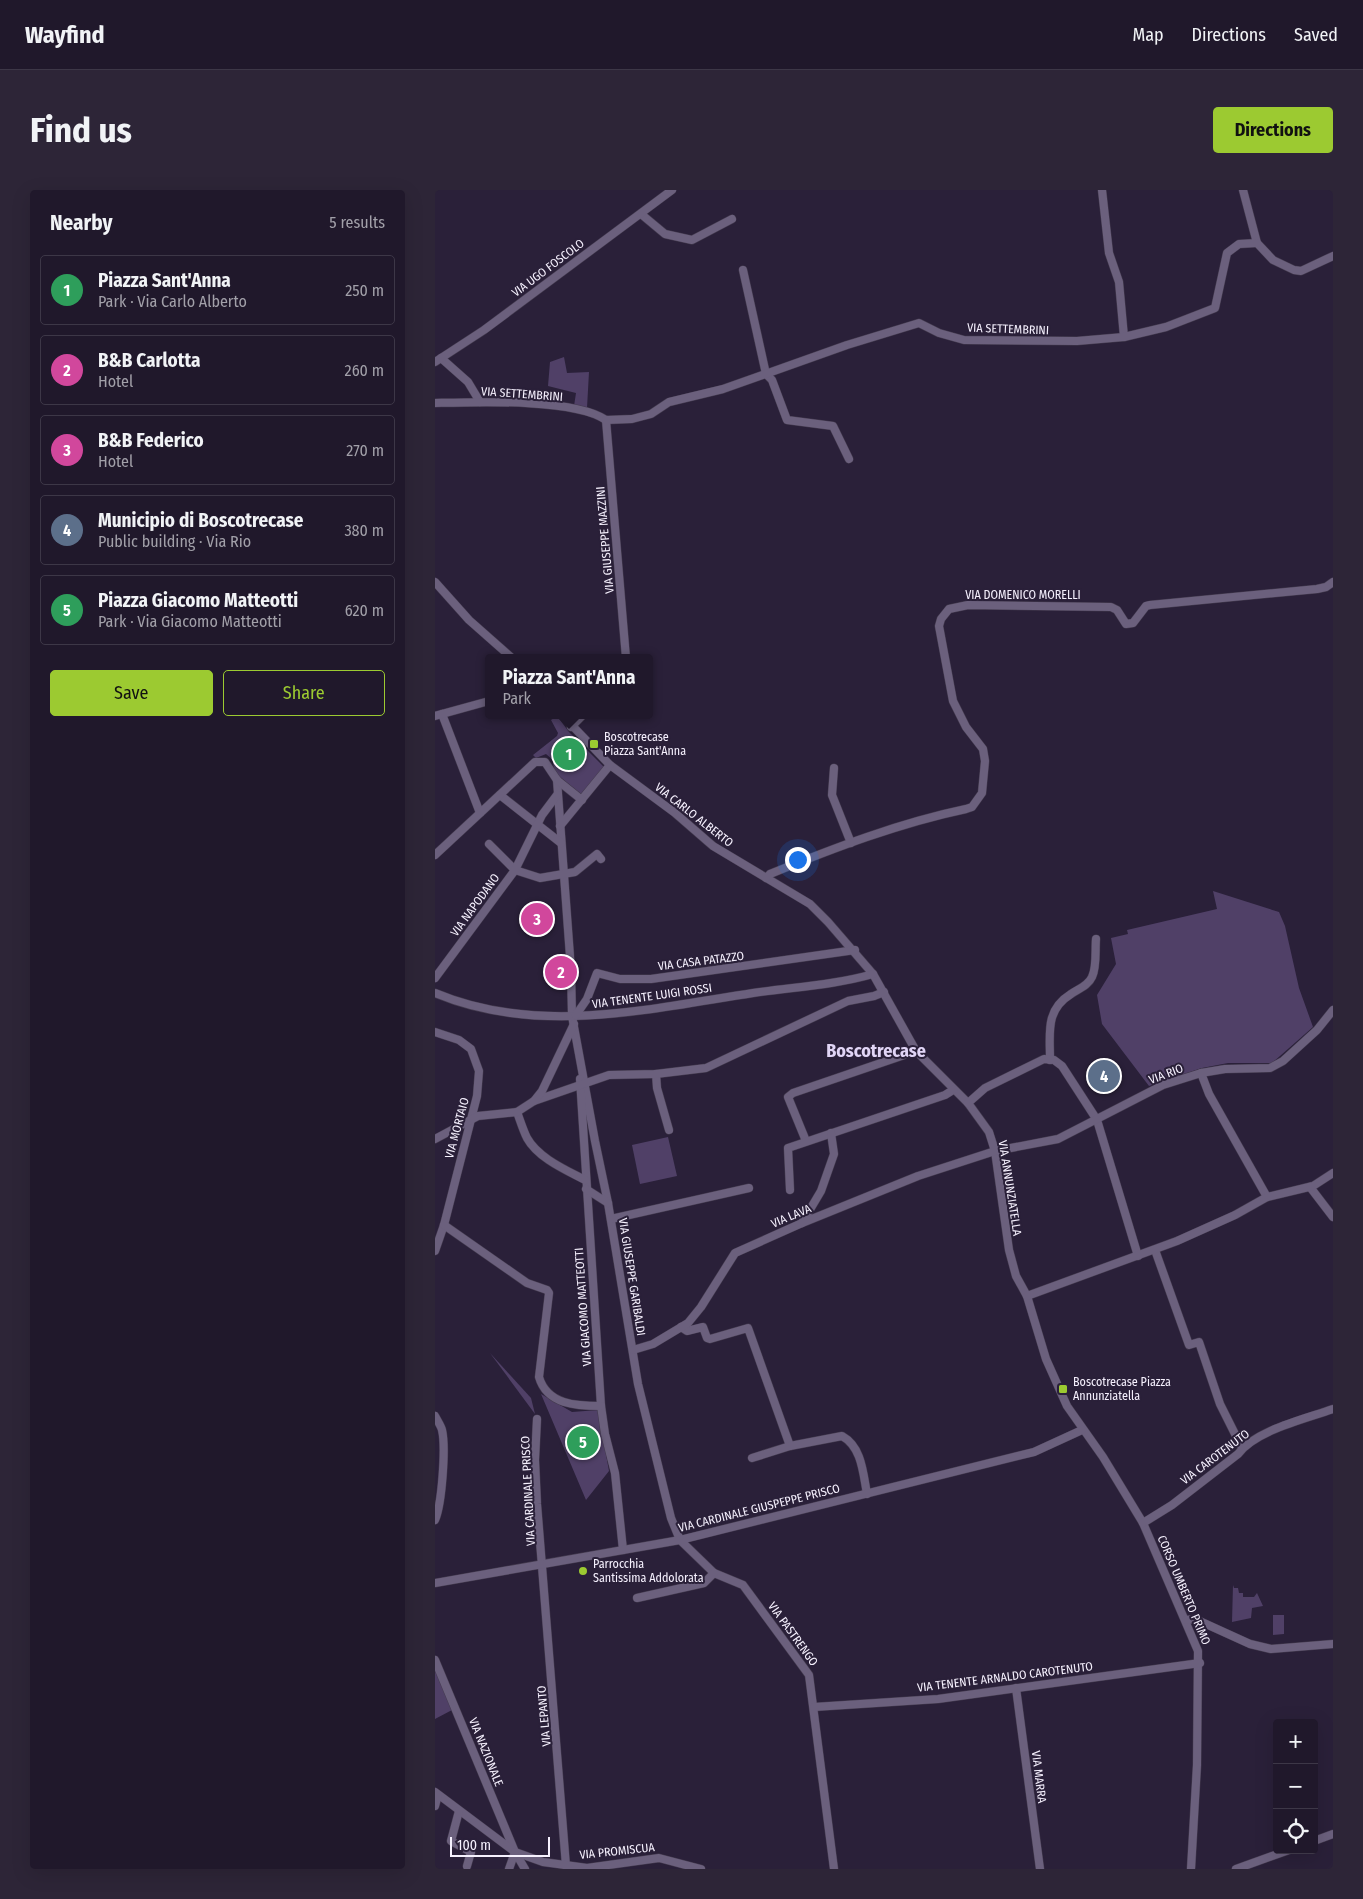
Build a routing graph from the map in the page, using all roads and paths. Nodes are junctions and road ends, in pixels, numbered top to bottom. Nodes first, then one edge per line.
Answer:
1 (672, 190) edge
2 (1102, 190) edge
3 (1243, 190) edge
4 (641, 214) junction
5 (732, 219) dead end
6 (1257, 243) junction
7 (1333, 256) edge
8 (743, 270) dead end
9 (1124, 337) junction
10 (438, 360) edge
11 (766, 374) junction
12 (480, 402) junction
13 (435, 403) edge
14 (606, 420) junction
15 (849, 459) dead end
16 (435, 582) edge
17 (1333, 582) edge
18 (507, 654) edge
19 (626, 654) edge
20 (485, 702) edge
21 (439, 715) edge
22 (565, 719) edge
23 (579, 719) edge
24 (571, 727) junction
25 (611, 765) junction
26 (834, 768) dead end
27 (557, 780) junction
28 (500, 795) junction
29 (557, 796) junction
30 (582, 800) junction
31 (481, 813) junction
32 (538, 825) junction
33 (560, 826) junction
34 (561, 842) junction
35 (851, 843) junction
36 (489, 844) dead end
37 (435, 855) edge
38 (601, 859) dead end
39 (515, 870) junction
40 (564, 875) junction
41 (766, 878) junction
42 (1096, 938) dead end
43 (855, 950) junction
44 (873, 974) junction
45 (435, 978) edge
46 (884, 992) junction
47 (435, 993) edge
48 (1333, 1010) edge
49 (574, 1018) junction
50 (435, 1032) edge
51 (916, 1051) junction
52 (1050, 1060) junction
53 (1201, 1073) junction
54 (656, 1074) junction
55 (582, 1084) junction
56 (953, 1090) junction
57 (534, 1101) junction
58 (968, 1103) junction
59 (517, 1112) junction
60 (470, 1120) junction
61 (1097, 1120) junction
62 (669, 1130) dead end
63 (831, 1132) junction
64 (435, 1138) edge
65 (806, 1141) junction
66 (995, 1151) junction
67 (1333, 1173) edge
68 (585, 1180) junction
69 (1310, 1187) junction
70 (749, 1188) dead end
71 (586, 1189) junction
72 (790, 1190) dead end
73 (1267, 1197) junction
74 (608, 1203) junction
75 (1333, 1216) edge
76 (611, 1219) junction
77 (802, 1223) junction
78 (444, 1225) junction
79 (1155, 1250) junction
80 (435, 1251) edge
81 (1138, 1256) junction
82 (1027, 1296) junction
83 (681, 1327) junction
84 (633, 1350) junction
85 (601, 1406) junction
86 (1333, 1409) edge
87 (435, 1416) edge
88 (537, 1419) dead end
89 (1082, 1430) junction
90 (790, 1446) junction
91 (1242, 1448) junction
92 (752, 1458) dead end
93 (867, 1494) junction
94 (435, 1520) edge
95 (1143, 1524) junction
96 (680, 1540) junction
97 (623, 1550) junction
98 (543, 1563) junction
99 (713, 1573) junction
100 (435, 1583) edge
101 (637, 1598) dead end
102 (1186, 1620) junction
103 (1333, 1644) edge
104 (435, 1660) edge
105 (1199, 1663) junction
106 (1016, 1688) junction
107 (813, 1707) junction
108 (437, 1794) edge
109 (435, 1806) edge
110 (459, 1811) junction
111 (1333, 1834) edge
112 (1318, 1840) edge
113 (515, 1852) junction
114 (1278, 1854) edge
115 (467, 1866) dead end
116 (567, 1866) junction
117 (509, 1869) edge
118 (525, 1869) edge
119 (701, 1869) edge
120 (834, 1869) edge
121 (1040, 1869) edge
122 (1191, 1869) edge
123 (1236, 1869) edge

1 - 4 street, VIA UGO FOSCOLO
2 - 9 street
3 - 6 street
4 - 5 street
4 - 10 street, VIA UGO FOSCOLO
6 - 7 street
6 - 9 street, VIA SETTEMBRINI
8 - 11 street
9 - 11 street, VIA SETTEMBRINI
10 - 12 street
11 - 14 street, VIA SETTEMBRINI
11 - 15 street
12 - 13 street, VIA SETTEMBRINI
12 - 14 street, VIA SETTEMBRINI
14 - 19 street, VIA GIUSEPPE MAZZINI
16 - 18 street
17 - 35 street, VIA DOMENICO MORELLI
20 - 21 street
21 - 31 street
22 - 24 street, VIA CARLO ALBERTO
23 - 24 street
24 - 25 street, VIA CARLO ALBERTO
25 - 30 street
25 - 41 street, VIA CARLO ALBERTO
26 - 35 street
27 - 28 street
27 - 29 street
27 - 30 street
28 - 31 street
28 - 32 street
29 - 32 street, VIA NAPODANO
29 - 33 street
30 - 33 street
31 - 37 street
32 - 34 street
32 - 39 street, VIA NAPODANO
33 - 34 street
34 - 40 street
35 - 41 street, VIA DOMENICO MORELLI
36 - 39 street, VIA NAPODANO
38 - 40 street, VIA NAPODANO
39 - 40 street, VIA NAPODANO
39 - 45 street, VIA NAPODANO
40 - 49 street
41 - 43 street, VIA CARLO ALBERTO
42 - 52 street
43 - 44 street, VIA CARLO ALBERTO
43 - 49 street, VIA CASA PATAZZO
44 - 46 street, VIA ANNUNZIATELLA
44 - 49 street, VIA TENENTE LUIGI ROSSI
46 - 51 street, VIA ANNUNZIATELLA
46 - 54 street
47 - 49 street, VIA TENENTE LUIGI ROSSI
48 - 53 street, VIA RIO
49 - 55 street, VIA GIACOMO MATTEOTTI
49 - 57 street
50 - 60 street, VIA MORTAIO
51 - 56 street, VIA ANNUNZIATELLA
51 - 65 street
52 - 58 street
52 - 61 street
53 - 61 street, VIA RIO
53 - 73 street
54 - 55 street
54 - 62 street
55 - 57 street
55 - 68 street, VIA GIACOMO MATTEOTTI
55 - 74 street, VIA GIUSEPPE GARIBALDI
56 - 58 street, VIA ANNUNZIATELLA
56 - 63 street
57 - 59 street
58 - 66 street, VIA ANNUNZIATELLA
59 - 60 street
59 - 68 street
60 - 64 street
60 - 78 street, VIA MORTAIO
61 - 66 street, VIA RIO
61 - 81 street
63 - 65 street
63 - 77 street
65 - 72 street
66 - 77 street, VIA LAVA
66 - 82 street, VIA ANNUNZIATELLA
67 - 69 street
68 - 71 street, VIA GIACOMO MATTEOTTI
69 - 73 street
69 - 75 street
70 - 76 street
71 - 74 street
71 - 85 street, VIA GIACOMO MATTEOTTI
73 - 79 street
74 - 76 street, VIA GIUSEPPE GARIBALDI
76 - 84 street, VIA GIUSEPPE GARIBALDI
77 - 83 street, VIA LAVA
78 - 80 street, VIA MORTAIO
78 - 85 street
79 - 81 street
79 - 91 street
81 - 82 street
82 - 89 street, VIA ANNUNZIATELLA
83 - 84 street, VIA LAVA
83 - 90 street
84 - 96 street, VIA GIUSEPPE GARIBALDI
85 - 97 street, VIA GIACOMO MATTEOTTI
86 - 91 street, VIA CAROTENUTO
87 - 94 street
88 - 98 street, VIA CARDINALE PRISCO
89 - 93 street, VIA CARDINALE GIUSPEPPE PRISCO
89 - 95 street, CORSO UMBERTO PRIMO
90 - 92 street
90 - 93 street
91 - 95 street, VIA CAROTENUTO
93 - 96 street, VIA CARDINALE GIUSPEPPE PRISCO
95 - 102 street, CORSO UMBERTO PRIMO
96 - 97 street, VIA CARDINALE GIUSPEPPE PRISCO
96 - 99 street, VIA PASTRENGO
97 - 98 street, VIA CARDINALE GIUSPEPPE PRISCO
98 - 100 street, VIA CARDINALE GIUSPEPPE PRISCO
98 - 116 street, VIA LEPANTO
99 - 101 street
99 - 107 street, VIA PASTRENGO
102 - 103 street
102 - 105 street, CORSO UMBERTO PRIMO
104 - 113 street, VIA NAZIONALE
105 - 106 street, VIA TENENTE ARNALDO CAROTENUTO
105 - 122 street, CORSO UMBERTO PRIMO
106 - 107 street, VIA TENENTE ARNALDO CAROTENUTO
106 - 121 street, VIA MARRA
107 - 120 street, VIA PASTRENGO
108 - 109 street, VIA PROMISCUA
108 - 110 street, VIA PROMISCUA
110 - 113 street, VIA PROMISCUA
110 - 115 street
111 - 112 street
113 - 116 street, VIA PROMISCUA
113 - 117 street
113 - 118 street, VIA NAZIONALE
114 - 123 street
116 - 119 street, VIA PROMISCUA

